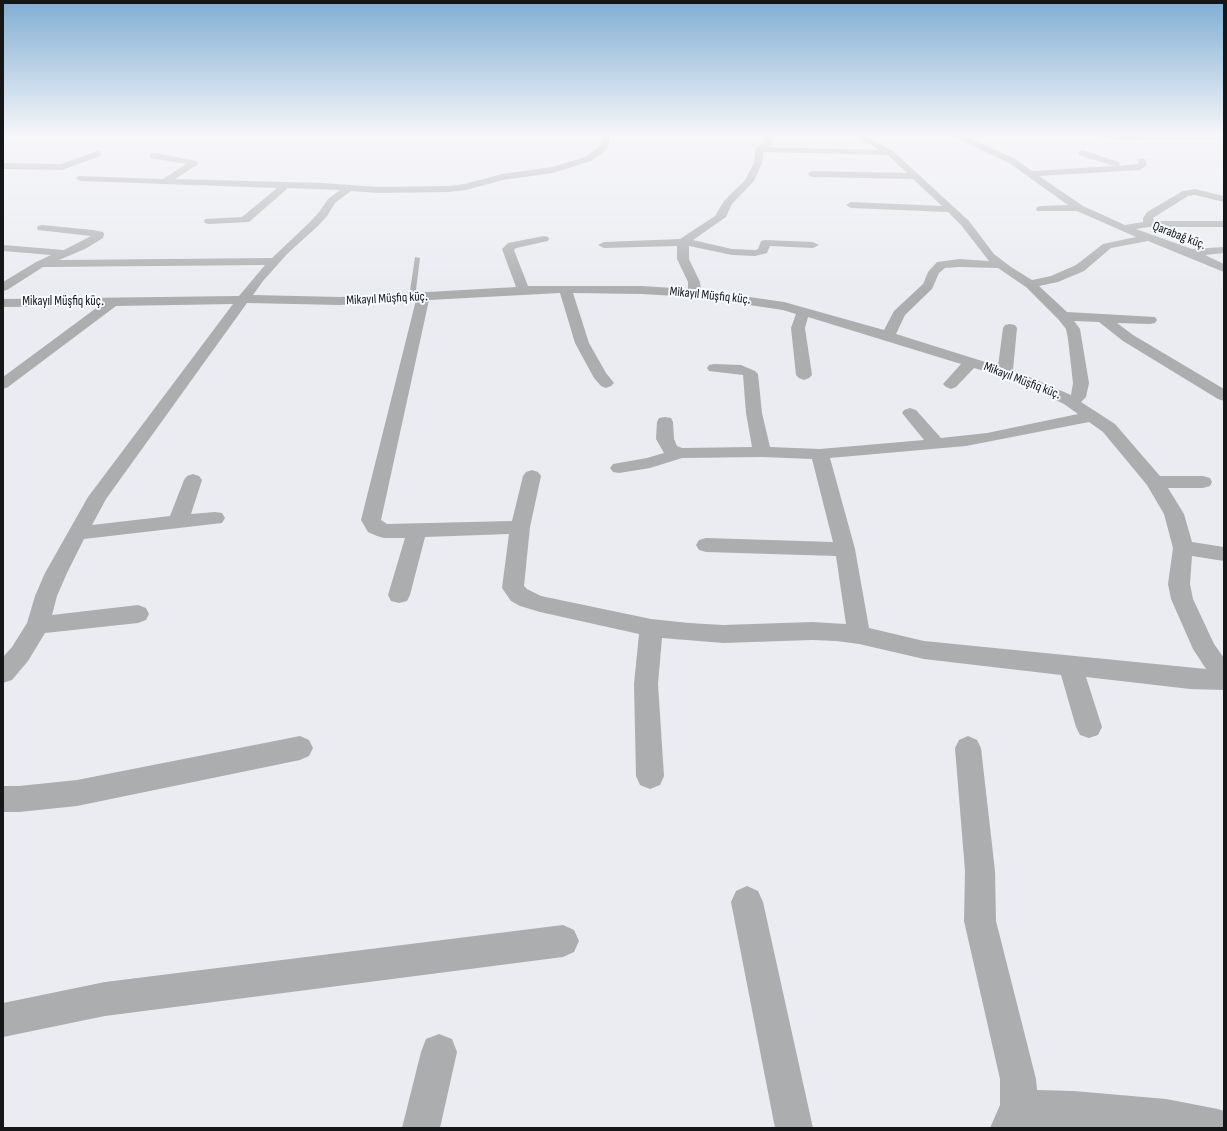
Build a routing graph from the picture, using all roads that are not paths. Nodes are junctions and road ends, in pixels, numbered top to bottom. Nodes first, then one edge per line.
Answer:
1 (282, 188) edge
2 (342, 188) edge
3 (349, 188) junction
4 (455, 188) edge
5 (742, 188) edge
6 (928, 188) edge
7 (1049, 188) edge
8 (1224, 199) edge
9 (851, 205) dead end
10 (1041, 208) dead end
11 (1079, 208) junction
12 (951, 209) junction
13 (208, 222) dead end
14 (1149, 224) junction
15 (1224, 224) edge
16 (42, 228) dead end
17 (1123, 228) junction
18 (1148, 238) junction
19 (544, 239) dead end
20 (683, 242) junction
21 (604, 245) dead end
22 (813, 245) dead end
23 (3, 248) edge
24 (1224, 250) edge
25 (66, 254) junction
26 (1191, 254) junction
27 (416, 258) dead end
28 (274, 261) junction
29 (40, 264) junction
30 (1000, 264) junction
31 (1224, 268) edge
32 (1030, 284) junction
33 (3, 287) edge
34 (565, 289) junction
35 (524, 291) junction
36 (695, 293) junction
37 (418, 297) junction
38 (243, 300) junction
39 (113, 302) junction
40 (3, 303) edge
41 (804, 311) junction
42 (1063, 316) junction
43 (1102, 318) junction
44 (1150, 320) dead end
45 (1010, 328) dead end
46 (888, 336) junction
47 (971, 362) junction
48 (714, 368) dead end
49 (1005, 372) junction
50 (804, 375) dead end
51 (606, 383) dead end
52 (3, 384) edge
53 (951, 384) dead end
54 (1224, 396) edge
55 (1070, 401) junction
56 (910, 413) dead end
57 (1093, 416) junction
58 (665, 422) dead end
59 (936, 443) junction
60 (762, 452) junction
61 (680, 453) junction
62 (820, 454) junction
63 (618, 468) dead end
64 (532, 476) dead end
65 (194, 480) dead end
66 (1155, 482) junction
67 (1203, 482) dead end
68 (215, 518) dead end
69 (178, 522) junction
70 (520, 527) junction
71 (417, 531) junction
72 (78, 533) junction
73 (706, 545) dead end
74 (1183, 548) junction
75 (845, 549) junction
76 (1224, 554) edge
77 (399, 595) dead end
78 (138, 614) dead end
79 (38, 624) junction
80 (651, 628) junction
81 (859, 635) junction
82 (1070, 666) junction
83 (3, 673) edge
84 (1224, 678) edge
85 (1089, 727) dead end
86 (300, 748) dead end
87 (968, 748) dead end
88 (650, 776) dead end
89 (3, 799) edge
90 (747, 902) dead end
91 (563, 941) dead end
92 (3, 1020) edge
93 (439, 1052) dead end
94 (1014, 1118) edge
95 (421, 1128) edge
96 (794, 1128) edge
97 (1218, 1128) edge

1 - 13 street
2 - 3 street
3 - 4 street
3 - 28 street
5 - 20 street
6 - 12 street
7 - 11 street, Qarabağ küç.
8 - 14 street
9 - 12 street
10 - 11 street
11 - 17 street, Qarabağ küç.
12 - 30 street
14 - 15 street
14 - 17 street
16 - 25 street
17 - 18 street, Qarabağ küç.
18 - 26 street, Qarabağ küç.
18 - 32 street
19 - 35 street
20 - 21 street
20 - 22 street
20 - 36 street
23 - 25 street
24 - 26 street
25 - 29 street
26 - 31 street, Qarabağ küç.
27 - 37 lane
28 - 29 street
28 - 38 street
29 - 33 street
30 - 32 street
30 - 46 street
32 - 42 street
34 - 35 street, Mikayıl Müşfiq küç.
34 - 36 street, Mikayıl Müşfiq küç.
34 - 51 street
35 - 37 street, Mikayıl Müşfiq küç.
36 - 41 street, Mikayıl Müşfiq küç.
37 - 38 street, Mikayıl Müşfiq küç.
37 - 71 street
38 - 39 street, Mikayıl Müşfiq küç.
38 - 72 street
39 - 40 street, Mikayıl Müşfiq küç.
39 - 52 street
41 - 46 street, Mikayıl Müşfiq küç.
41 - 50 street
42 - 43 street
42 - 55 street
43 - 44 street
43 - 54 street
45 - 49 street
46 - 47 street, Mikayıl Müşfiq küç.
47 - 49 street, Mikayıl Müşfiq küç.
47 - 53 street
48 - 60 street
49 - 55 street, Mikayıl Müşfiq küç.
55 - 57 street, Mikayıl Müşfiq küç.
56 - 59 street
57 - 59 street
57 - 66 street, Mikayıl Müşfiq küç.
58 - 61 street
59 - 62 street
60 - 61 street
60 - 62 street
61 - 63 street
62 - 75 street
64 - 70 street
65 - 69 street
66 - 67 street
66 - 74 street, Mikayıl Müşfiq küç.
68 - 69 street
69 - 72 street
70 - 71 street
70 - 80 street
71 - 77 street
72 - 79 street
73 - 75 street
74 - 76 street
74 - 84 street, Mikayıl Müşfiq küç.
75 - 81 street
78 - 79 street
79 - 83 street
80 - 81 street
80 - 88 street
81 - 82 street
82 - 84 street
82 - 85 street
86 - 89 street
87 - 94 street
90 - 96 street
91 - 92 street
93 - 95 street
94 - 97 street

